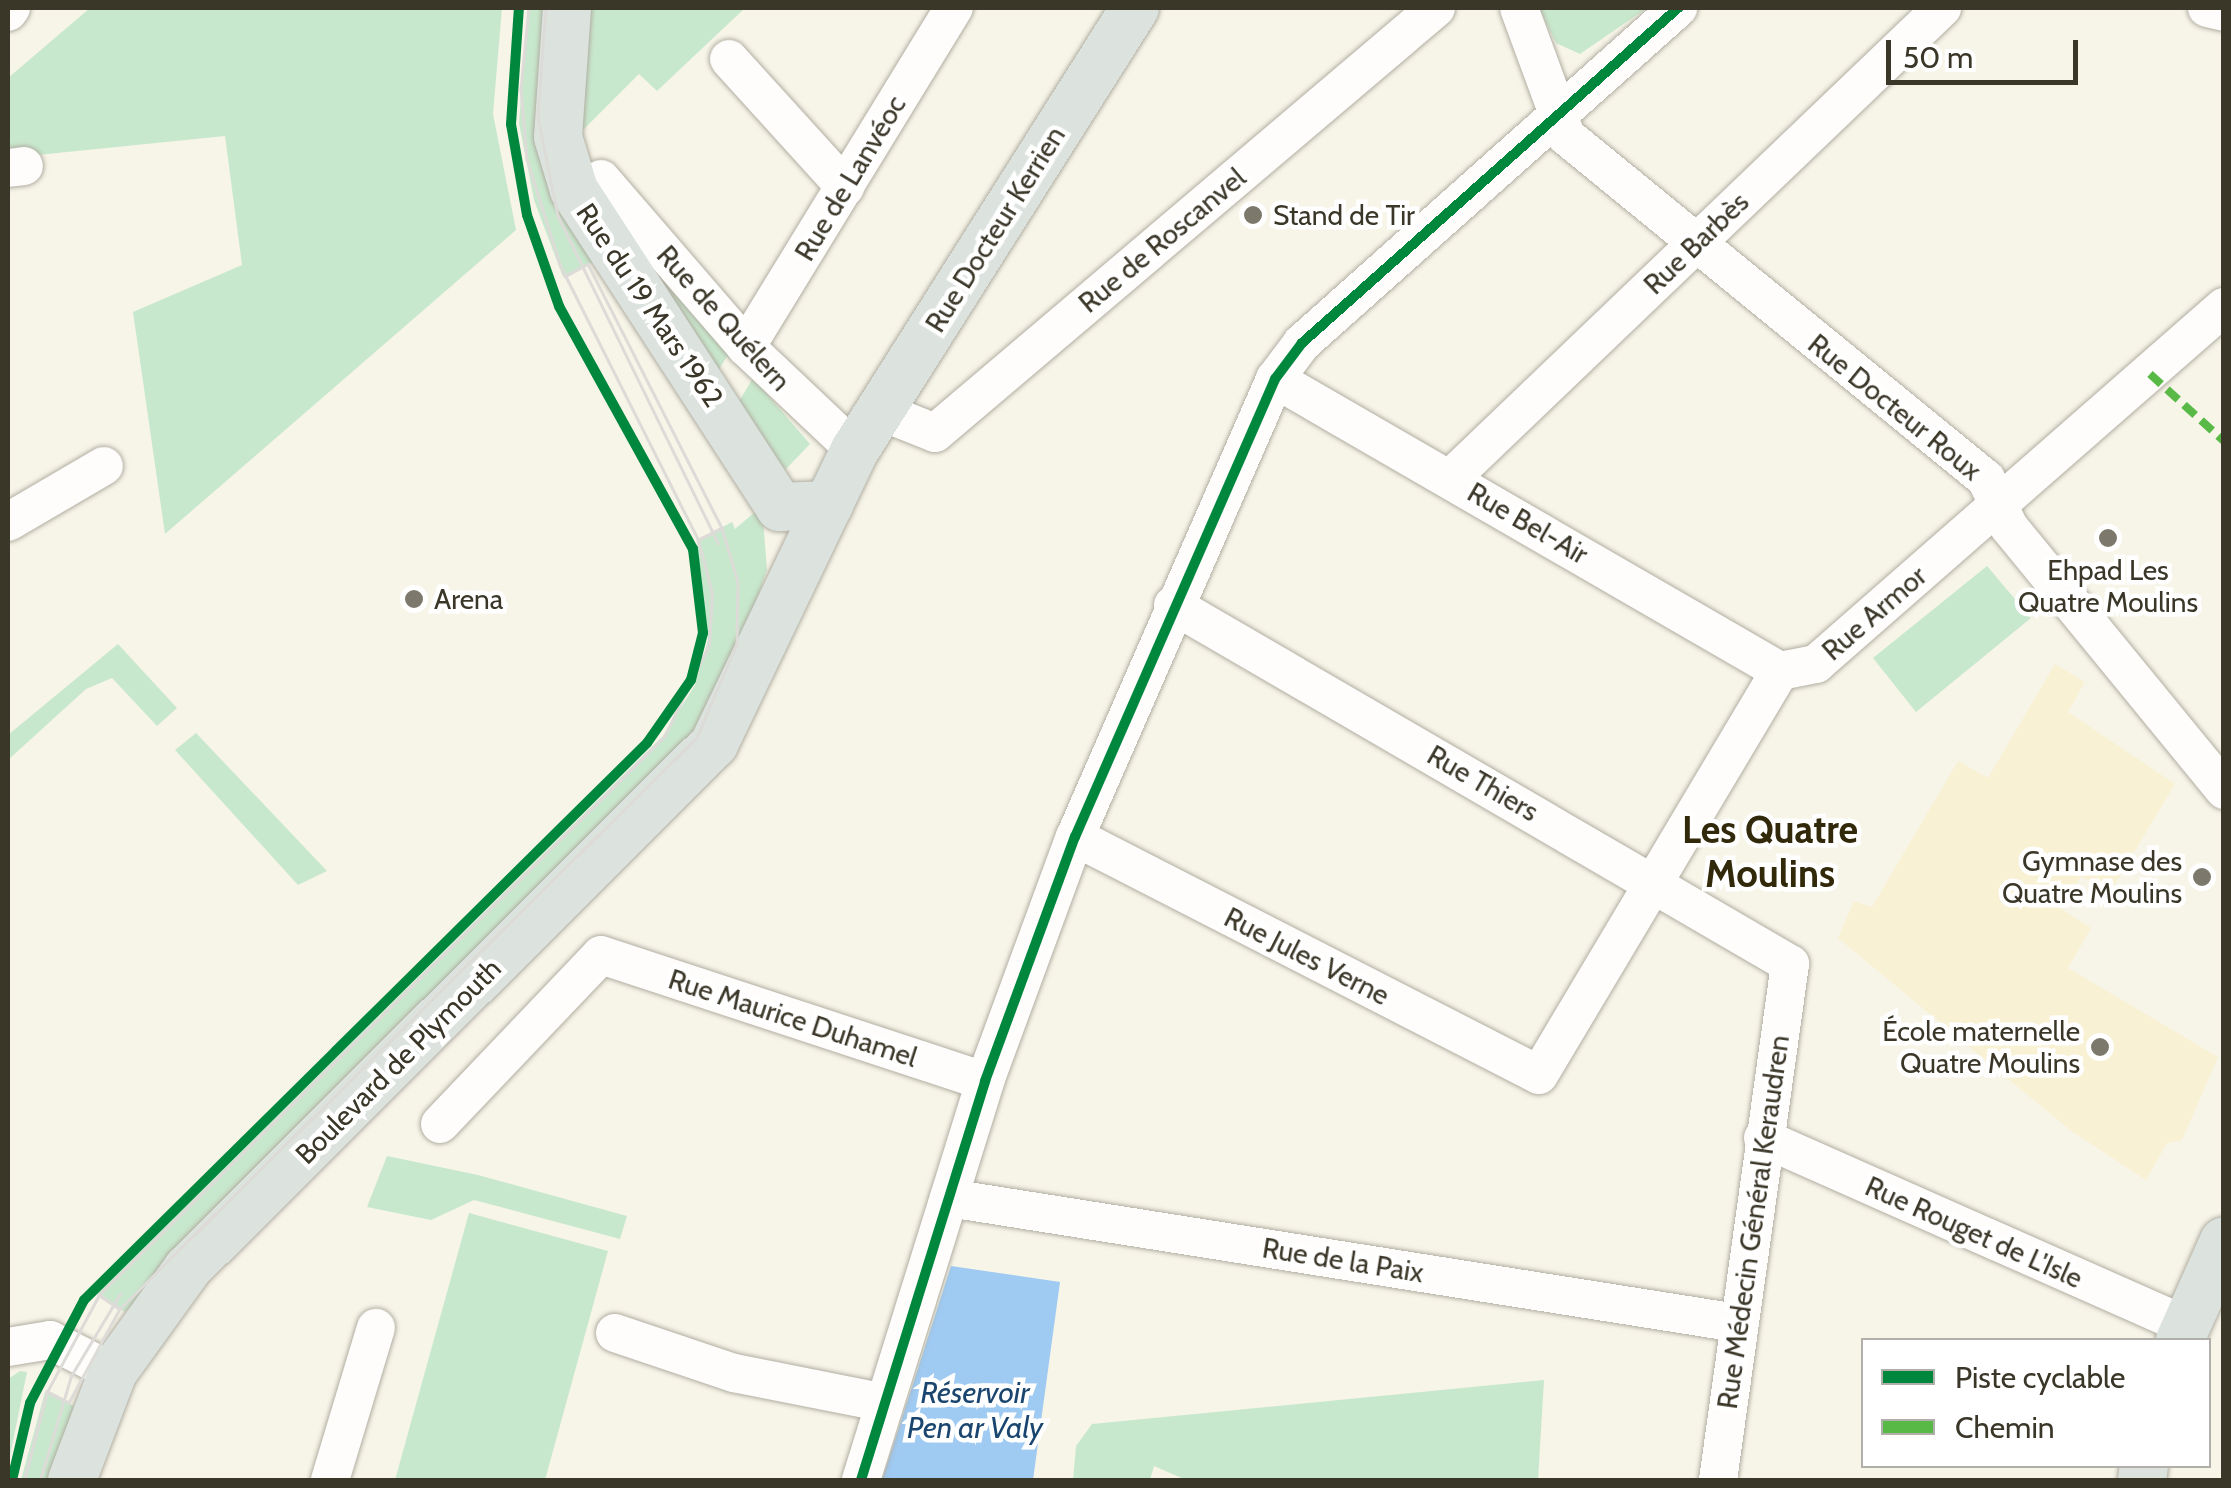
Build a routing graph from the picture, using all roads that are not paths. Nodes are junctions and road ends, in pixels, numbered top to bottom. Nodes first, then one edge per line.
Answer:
1 (566, 8) edge
2 (954, 8) edge
3 (1134, 8) edge
4 (1436, 8) edge
5 (1519, 8) edge
6 (1678, 8) edge
7 (1942, 8) edge
8 (2207, 8) edge
9 (2224, 12) edge
10 (729, 59) dead end
11 (1557, 115) junction
12 (601, 178) dead end
13 (845, 187) junction
14 (1696, 243) junction
15 (2224, 308) edge
16 (746, 347) junction
17 (1275, 378) junction
18 (868, 430) junction
19 (104, 466) dead end
20 (1451, 478) junction
21 (2000, 503) junction
22 (798, 518) junction
23 (8, 522) edge
24 (1173, 604) junction
25 (755, 662) junction
26 (1780, 671) junction
27 (2224, 790) edge
28 (1075, 837) junction
29 (1654, 882) junction
30 (1790, 964) joint
31 (985, 1081) junction
32 (440, 1124) dead end
33 (1763, 1138) junction
34 (949, 1198) junction
35 (2224, 1242) edge
36 (1737, 1322) junction
37 (376, 1328) dead end
38 (2182, 1333) edge
39 (615, 1334) dead end
40 (8, 1347) edge
41 (114, 1372) junction
42 (880, 1402) junction
43 (72, 1480) edge
44 (330, 1480) edge
45 (861, 1480) edge
46 (1718, 1480) edge

1 - 22 main road, Rue du 19 Mars 1962
2 - 13 street, Rue de Lanvéoc
3 - 18 main road, Rue Docteur Kerrien
4 - 18 street, Rue de Roscanvel
5 - 11 street, Rue Docteur Roux
6 - 11 street
7 - 14 street, Rue Barbès
8 - 9 street
10 - 13 street
11 - 14 street, Rue Docteur Roux
11 - 17 street
12 - 16 street, Rue de Quélern
13 - 16 street, Rue de Lanvéoc
14 - 20 street, Rue Barbès
14 - 21 street, Rue Docteur Roux
15 - 21 street, Rue Armor
16 - 18 street, Rue de Quélern
17 - 20 street, Rue Bel-Air
17 - 24 street
18 - 22 main road, Rue Docteur Kerrien
19 - 23 street
20 - 26 street, Rue Bel-Air
21 - 26 street, Rue Armor
21 - 27 street, Rue Docteur Roux
22 - 25 main road, Boulevard de Plymouth
22 - 25 main road, Boulevard de Plymouth
24 - 28 street
24 - 29 street, Rue Thiers
25 - 41 main road, Boulevard de Plymouth
26 - 29 street
28 - 29 street, Rue Jules Verne
28 - 31 street
29 - 30 street, Rue Thiers
30 - 33 street, Rue Médecin Général Keraudren
31 - 32 street, Rue Maurice Duhamel
31 - 34 street
33 - 36 street, Rue Médecin Général Keraudren
33 - 38 street, Rue Rouget de L'Isle
34 - 36 street, Rue de la Paix
34 - 42 street
35 - 38 main road
36 - 46 street, Rue Médecin Général Keraudren
37 - 44 street
39 - 42 street
40 - 41 street
41 - 43 main road, Boulevard de Plymouth
42 - 45 street

